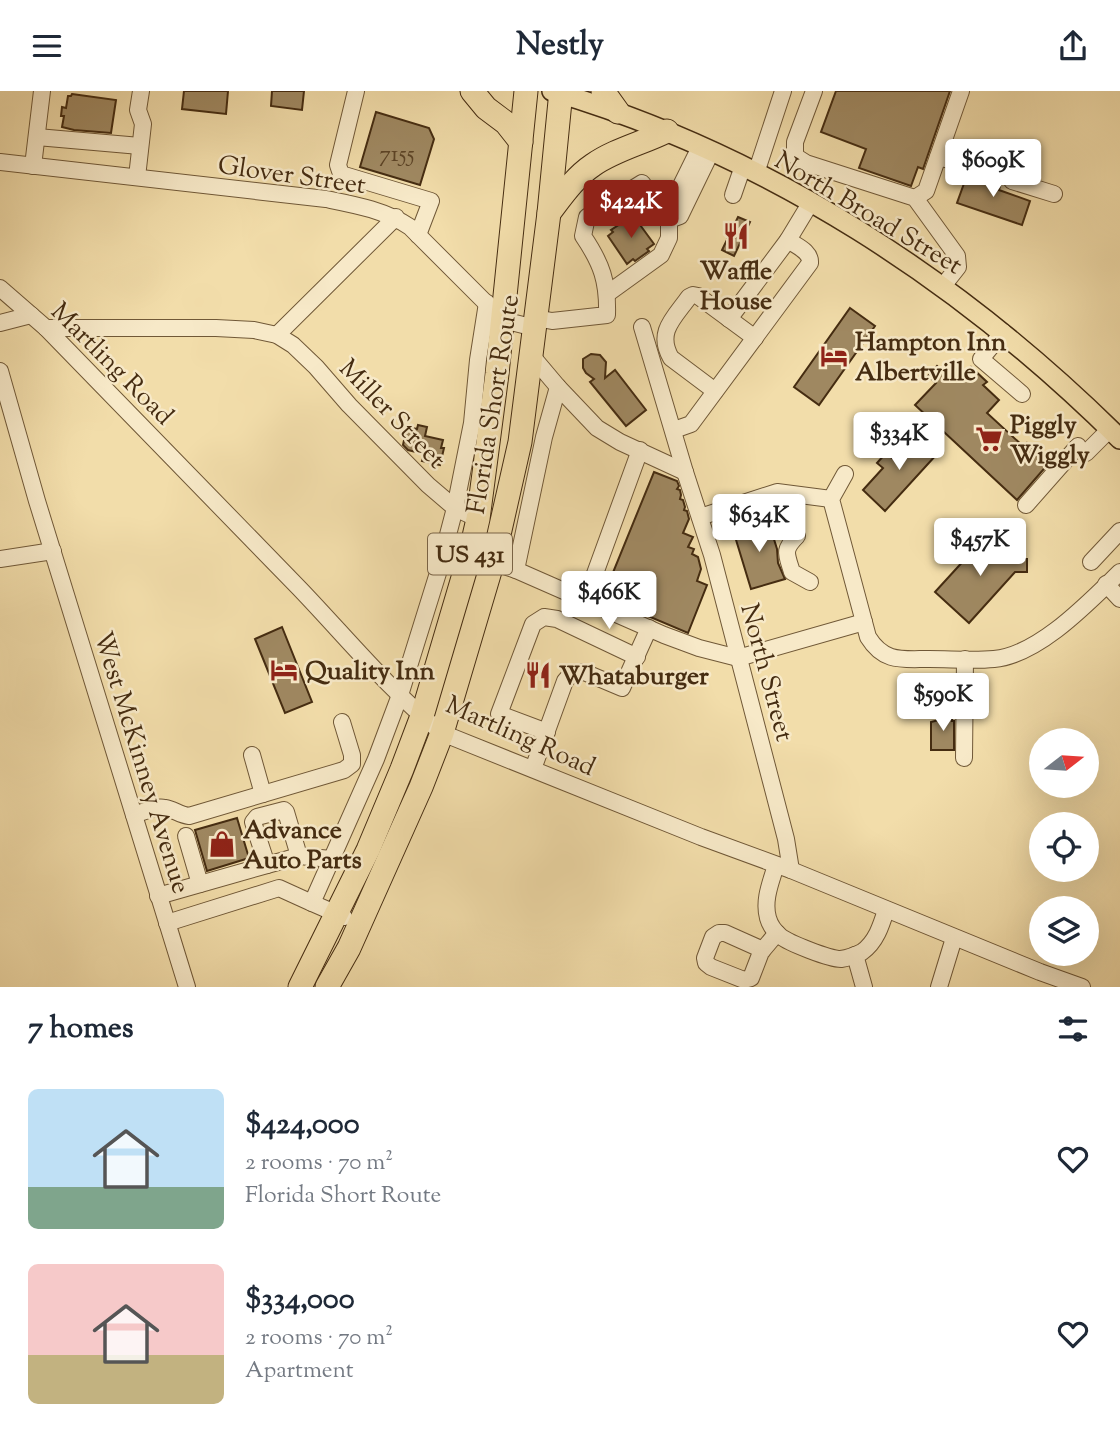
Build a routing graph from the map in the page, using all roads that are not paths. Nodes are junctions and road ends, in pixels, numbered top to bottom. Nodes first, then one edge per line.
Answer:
1 (42, 91) edge
2 (141, 91) edge
3 (356, 91) edge
4 (472, 91) edge
5 (526, 91) edge
6 (603, 91) edge
7 (783, 91) edge
8 (814, 91) edge
9 (961, 91) edge
10 (558, 92) edge
11 (618, 111) junction
12 (667, 131) junction
13 (37, 137) junction
14 (521, 142) junction
15 (140, 146) junction
16 (706, 149) junction
17 (938, 156) junction
18 (0, 162) edge
19 (33, 166) junction
20 (749, 170) junction
21 (137, 177) junction
22 (1054, 194) dead end
23 (733, 195) dead end
24 (915, 198) junction
25 (811, 202) junction
26 (549, 213) junction
27 (396, 217) junction
28 (669, 220) junction
29 (418, 235) junction
30 (788, 240) junction
31 (943, 286) junction
32 (0, 288) edge
33 (607, 294) junction
34 (487, 303) junction
35 (31, 315) junction
36 (729, 319) junction
37 (503, 320) junction
38 (0, 323) edge
39 (536, 323) junction
40 (642, 327) dead end
41 (46, 328) junction
42 (1003, 333) junction
43 (277, 335) junction
44 (755, 338) junction
45 (531, 355) junction
46 (0, 371) edge
47 (558, 387) junction
48 (715, 391) junction
49 (1022, 394) dead end
50 (674, 431) junction
51 (1115, 434) edge
52 (640, 450) junction
53 (685, 472) junction
54 (845, 474) dead end
55 (831, 499) junction
56 (1026, 505) dead end
57 (455, 508) junction
58 (700, 517) junction
59 (478, 519) junction
60 (1120, 531) edge
61 (797, 536) dead end
62 (53, 551) junction
63 (470, 554) junction
64 (0, 559) edge
65 (493, 561) junction
66 (1091, 562) dead end
67 (516, 570) junction
68 (1120, 572) edge
69 (810, 582) dead end
70 (1106, 584) junction
71 (1120, 599) edge
72 (585, 601) junction
73 (425, 618) junction
74 (864, 622) junction
75 (449, 624) junction
76 (649, 628) junction
77 (637, 657) junction
78 (738, 658) junction
79 (965, 659) junction
80 (400, 695) junction
81 (422, 716) junction
82 (342, 722) dead end
83 (547, 732) junction
84 (442, 733) junction
85 (252, 755) dead end
86 (352, 755) junction
87 (964, 758) dead end
88 (376, 759) junction
89 (403, 767) junction
90 (533, 769) junction
91 (263, 794) junction
92 (134, 815) junction
93 (186, 836) dead end
94 (299, 856) junction
95 (331, 859) junction
96 (267, 865) junction
97 (783, 868) junction
98 (200, 884) junction
99 (158, 896) junction
100 (312, 903) junction
101 (886, 910) junction
102 (337, 913) junction
103 (167, 923) junction
104 (359, 924) junction
105 (777, 933) junction
106 (954, 938) junction
107 (763, 950) dead end
108 (855, 955) junction
109 (187, 987) edge
110 (300, 987) edge
111 (327, 987) edge
112 (864, 987) edge
113 (939, 987) edge
114 (1082, 987) edge

1 - 13 street
2 - 15 street
3 - 29 street
4 - 14 highway
5 - 14 highway, Florida Short Route / US 431
6 - 11 highway
7 - 20 street
8 - 24 street
9 - 17 street
10 - 11 main road, North Broad Street
10 - 26 highway, Florida Short Route / US 431
11 - 12 main road, North Broad Street
12 - 16 main road, North Broad Street
12 - 26 highway
13 - 15 street
13 - 19 street
14 - 37 highway, Florida Short Route / US 431
15 - 21 street
16 - 20 main road, North Broad Street
16 - 28 street
17 - 22 street
17 - 24 street
18 - 19 street, Glover Street
19 - 21 street, Glover Street
20 - 23 street
20 - 25 main road, North Broad Street
21 - 27 street, Glover Street
24 - 31 street
25 - 30 street
25 - 31 main road, North Broad Street
26 - 39 highway, Florida Short Route / US 431
27 - 29 street, Glover Street
27 - 43 street
28 - 33 street
28 - 33 street
29 - 34 street, Glover Street
30 - 36 street
30 - 44 street
31 - 42 main road, North Broad Street
32 - 35 street, Martling Road
33 - 39 street
34 - 37 street, Glover Street
34 - 57 street
35 - 38 street
35 - 41 street, Martling Road
36 - 44 street
36 - 48 street
37 - 39 street
37 - 59 highway, Florida Short Route / US 431
39 - 45 highway, Florida Short Route / US 431
40 - 50 street, North Street
41 - 43 street, Miller Street
41 - 80 street, Martling Road
42 - 49 street
42 - 51 main road, North Broad Street
43 - 57 street, Miller Street
44 - 48 street
45 - 47 street
45 - 65 highway, Florida Short Route / US 431
46 - 62 street, West McKinney Avenue
47 - 52 street
47 - 67 street
48 - 50 street
50 - 53 street, North Street
51 - 56 street
52 - 53 street
52 - 72 street
53 - 58 street, North Street
54 - 55 street
55 - 58 street
55 - 74 street
57 - 59 street, Miller Street
57 - 73 street
58 - 78 street, North Street
59 - 63 highway, Florida Short Route / US 431
60 - 66 street
61 - 69 street
62 - 64 street
62 - 92 street, West McKinney Avenue
63 - 65 street
63 - 75 highway, Florida Short Route / US 431
65 - 67 street
65 - 84 highway, Florida Short Route / US 431
67 - 72 street
68 - 70 street
70 - 71 street
70 - 79 street
72 - 76 street
73 - 75 street
73 - 80 street
74 - 78 street
74 - 79 street
75 - 81 highway, Florida Short Route / US 431
76 - 77 street
76 - 78 street
77 - 83 street
77 - 83 street
78 - 97 street, North Street
79 - 87 street
80 - 81 street, Martling Road
80 - 88 street
81 - 84 street, Martling Road
81 - 89 highway, Florida Short Route / US 431
82 - 86 street
83 - 90 street
84 - 90 street, Martling Road
84 - 104 highway, Florida Short Route / US 431
85 - 91 street
86 - 88 street
86 - 91 street
88 - 89 street
88 - 95 street
89 - 102 highway, Florida Short Route / US 431
90 - 97 street, Martling Road
91 - 92 street
92 - 99 street, West McKinney Avenue
93 - 98 street
94 - 95 street
94 - 96 street
94 - 96 street
95 - 100 street
96 - 98 street
97 - 101 street, Martling Road
97 - 105 street
98 - 99 street
99 - 103 street, West McKinney Avenue
100 - 102 street
100 - 103 street
101 - 106 street, Martling Road
101 - 108 street
102 - 104 street
102 - 110 highway, Florida Short Route / US 431
103 - 109 street, West McKinney Avenue
104 - 111 highway, Florida Short Route / US 431
105 - 107 street
105 - 108 street
106 - 113 street
106 - 114 street, Martling Road
108 - 112 street

